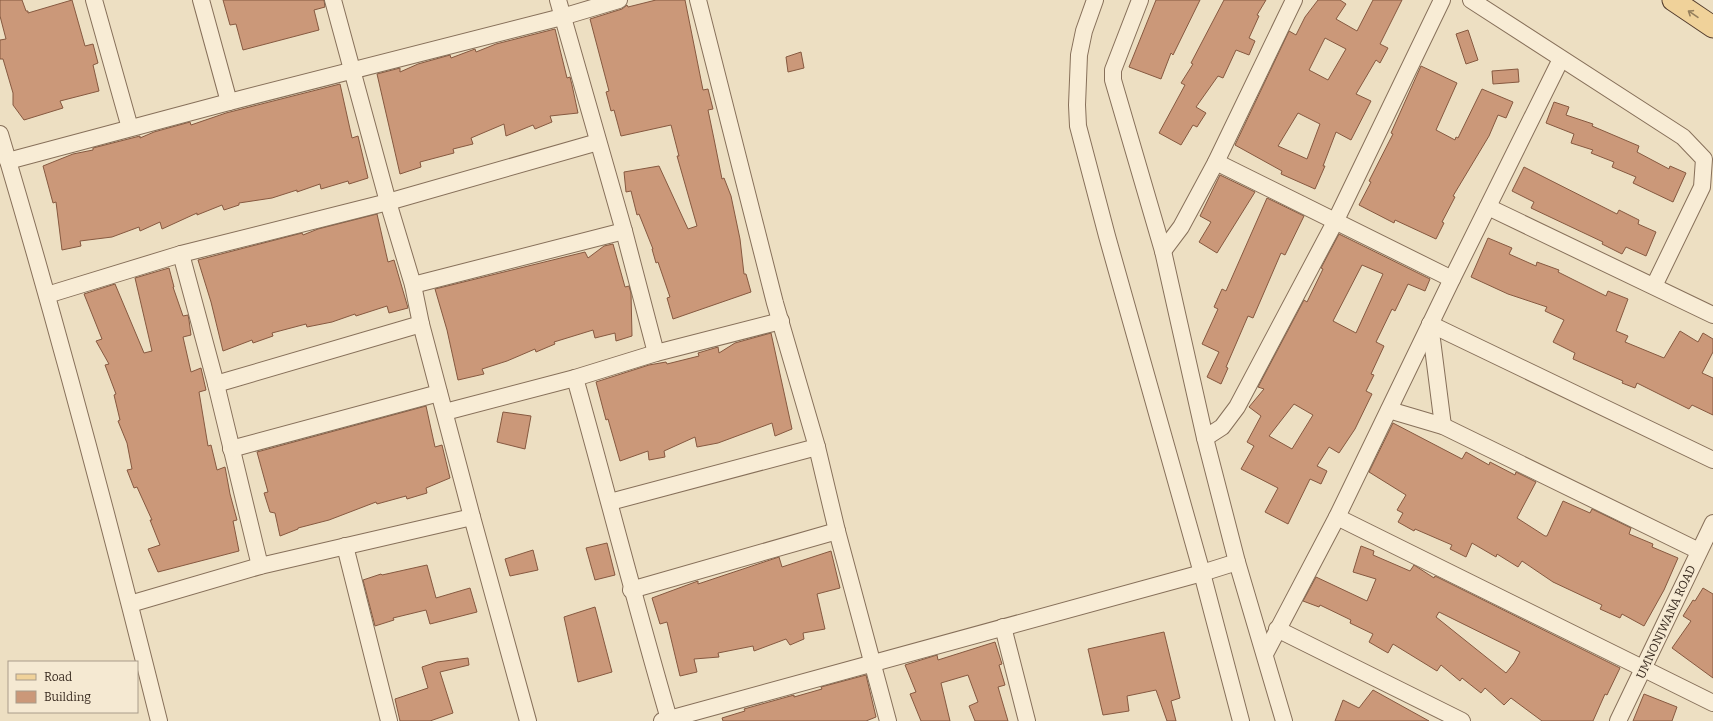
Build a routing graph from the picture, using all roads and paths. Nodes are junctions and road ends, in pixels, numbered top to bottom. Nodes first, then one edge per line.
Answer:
1 (94, 0) edge
2 (201, 0) edge
3 (333, 0) edge
4 (558, 0) edge
5 (619, 0) edge
6 (698, 0) edge
7 (1095, 0) edge
8 (1140, 0) edge
9 (1294, 0) edge
10 (1442, 0) edge
11 (1471, 0) edge
12 (1673, 0) edge
13 (562, 17) junction
14 (1713, 27) edge
15 (1561, 59) junction
16 (351, 71) junction
17 (229, 102) junction
18 (130, 128) junction
19 (0, 134) edge
20 (598, 142) junction
21 (8, 161) junction
22 (1216, 162) junction
23 (388, 202) junction
24 (1488, 207) junction
25 (1335, 222) junction
26 (624, 231) junction
27 (1163, 251) junction
28 (181, 254) junction
29 (1452, 279) junction
30 (413, 285) junction
31 (1654, 286) junction
32 (47, 295) junction
33 (1713, 315) edge
34 (781, 321) junction
35 (421, 324) junction
36 (1430, 324) junction
37 (656, 353) junction
38 (575, 378) junction
39 (216, 384) junction
40 (439, 393) junction
41 (1388, 410) junction
42 (445, 412) junction
43 (1443, 426) junction
44 (1205, 438) junction
45 (817, 447) junction
46 (231, 448) junction
47 (1713, 460) edge
48 (610, 502) junction
49 (472, 517) junction
50 (1337, 517) junction
51 (1713, 523) edge
52 (837, 531) junction
53 (345, 546) junction
54 (1699, 551) junction
55 (1237, 562) junction
56 (260, 566) junction
57 (1202, 573) junction
58 (632, 590) junction
59 (130, 604) junction
60 (1003, 627) junction
61 (1277, 629) junction
62 (1265, 654) junction
63 (872, 663) junction
64 (1644, 669) junction
65 (1713, 703) edge
66 (666, 720) edge
67 (159, 721) edge
68 (389, 721) edge
69 (528, 721) edge
70 (888, 721) edge
71 (1027, 721) edge
72 (1241, 721) edge
73 (1284, 721) edge
74 (1462, 721) edge
75 (1618, 721) edge

1 - 18 street
2 - 17 street
3 - 16 street
4 - 13 street
5 - 13 street
6 - 34 street
7 - 57 street
8 - 27 street
9 - 22 street
10 - 25 street
11 - 15 street
14 -> 12 main road
13 - 16 street
13 - 20 street
15 - 24 street
15 - 31 street
16 - 17 street
16 - 23 street
17 - 18 street
18 - 21 street
19 - 21 street
20 - 23 street
20 - 26 street
21 - 32 street
22 - 25 street
22 - 27 street
23 - 28 street
23 - 30 street
24 - 29 street
24 - 31 street
25 - 29 street
25 - 44 street
26 - 30 street
26 - 37 street
27 - 44 street
28 - 32 street
28 - 39 street
29 - 36 street
30 - 35 street
31 - 33 street
32 - 59 street
34 - 37 street
34 - 45 street
35 - 39 street
35 - 40 street
36 - 41 street
36 - 43 street
36 - 47 street
37 - 38 street
38 - 42 street
38 - 48 street
39 - 46 street
40 - 42 street
40 - 46 street
41 - 43 street
41 - 50 street
42 - 49 street
43 - 54 street
44 - 55 street
45 - 48 street
45 - 52 street
46 - 56 street
48 - 58 street
49 - 53 street
49 - 69 street
50 - 61 street
50 - 64 street
51 - 54 street, UMNONJWANA ROAD
52 - 58 street
52 - 63 street
53 - 56 street
53 - 68 street
54 - 64 street, UMNONJWANA ROAD
55 - 57 street
55 - 62 street
56 - 59 street
57 - 60 street
57 - 72 street
58 - 66 street
59 - 67 street
60 - 63 street
60 - 71 street
61 - 62 street
61 - 74 street
62 - 73 street
63 - 66 street
63 - 70 street
64 - 65 street
64 - 75 street, UMNONJWANA ROAD

